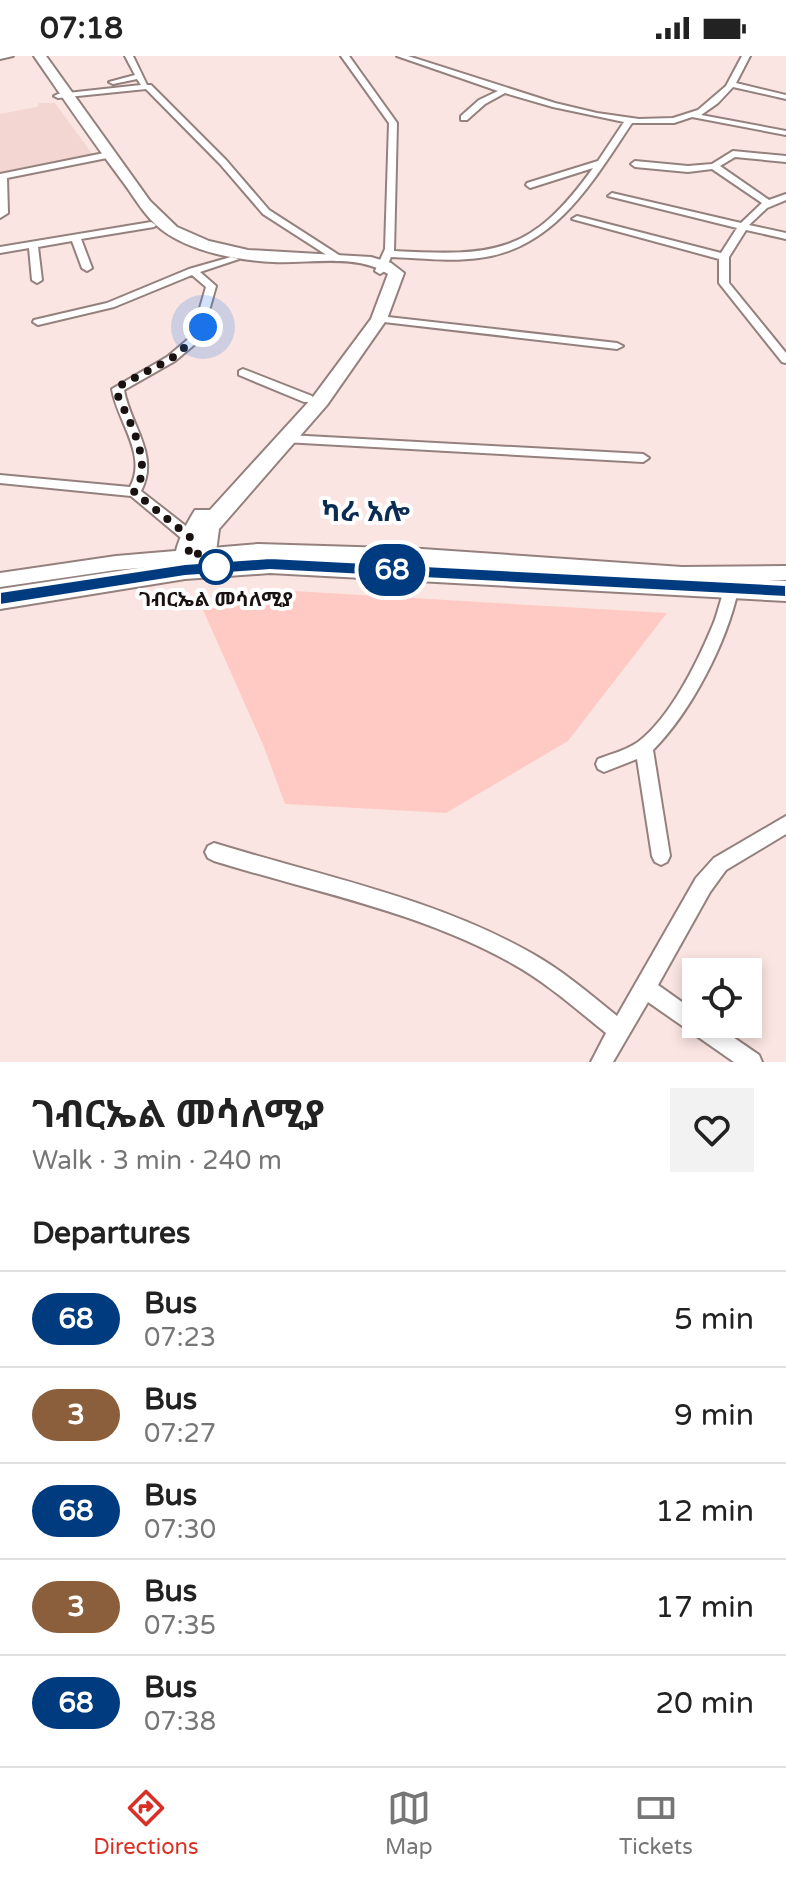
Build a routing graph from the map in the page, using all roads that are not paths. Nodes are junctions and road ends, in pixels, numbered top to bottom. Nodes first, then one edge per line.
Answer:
1 (9, 56) edge
2 (30, 56) edge
3 (40, 56) edge
4 (129, 56) edge
5 (345, 56) edge
6 (401, 56) edge
7 (746, 56) edge
8 (0, 57) edge
9 (139, 76) junction
10 (731, 84) junction
11 (145, 86) junction
12 (507, 89) junction
13 (68, 94) junction
14 (785, 97) edge
15 (695, 116) junction
16 (464, 118) dead end
17 (628, 122) junction
18 (786, 133) edge
19 (104, 156) junction
20 (786, 159) edge
21 (600, 163) junction
22 (635, 164) dead end
23 (714, 166) junction
24 (1, 177) edge
25 (530, 185) dead end
26 (612, 196) dead end
27 (786, 197) edge
28 (766, 202) junction
29 (0, 215) edge
30 (577, 219) dead end
31 (151, 225) junction
32 (744, 226) junction
33 (786, 236) edge
34 (76, 238) junction
35 (33, 245) junction
36 (0, 250) edge
37 (724, 257) junction
38 (234, 259) junction
39 (339, 259) junction
40 (385, 263) junction
41 (87, 268) dead end
42 (193, 271) junction
43 (37, 280) dead end
44 (379, 319) junction
45 (38, 322) dead end
46 (617, 346) dead end
47 (786, 360) edge
48 (243, 373) dead end
49 (308, 399) junction
50 (288, 439) junction
51 (643, 458) dead end
52 (0, 479) edge
53 (134, 492) junction
54 (195, 557) junction
55 (786, 573) edge
56 (0, 580) edge
57 (731, 590) junction
58 (786, 591) edge
59 (0, 599) edge
60 (644, 747) junction
61 (604, 764) dead end
62 (786, 824) edge
63 (214, 852) dead end
64 (661, 856) dead end
65 (645, 988) junction
66 (682, 1014) edge
67 (620, 1031) junction
68 (717, 1038) edge
69 (601, 1062) edge
70 (752, 1062) edge

1 - 8 street
2 - 13 main road
3 - 13 main road
4 - 9 street
5 - 40 street
6 - 12 street
7 - 10 street
9 - 11 street
9 - 13 street
10 - 14 street
10 - 15 street
11 - 13 street
11 - 39 street
12 - 16 street
12 - 17 street
13 - 19 main road
15 - 17 street
15 - 18 street
17 - 21 street
19 - 24 street
19 - 31 main road
19 - 39 main road
20 - 23 street
21 - 25 street
21 - 40 street
22 - 23 street
23 - 28 street
24 - 29 street
26 - 32 street
27 - 28 street
28 - 32 street
30 - 37 street
31 - 34 street
31 - 38 main road
32 - 33 street
32 - 37 street
34 - 35 street
34 - 41 street
35 - 36 street
35 - 43 street
37 - 47 street
38 - 40 main road
38 - 42 street
39 - 40 main road
40 - 44 main road
40 - 49 main road
42 - 45 street
42 - 53 street
44 - 46 street
44 - 50 main road
48 - 49 street
49 - 54 main road
50 - 51 street
50 - 54 main road
52 - 53 street
53 - 54 street
54 - 55 street
54 - 56 street
54 - 57 main road
54 - 59 main road
57 - 58 main road
57 - 60 street
60 - 61 street
60 - 64 street
62 - 65 street
63 - 67 street
65 - 66 street
65 - 67 street
67 - 69 street
68 - 70 street

